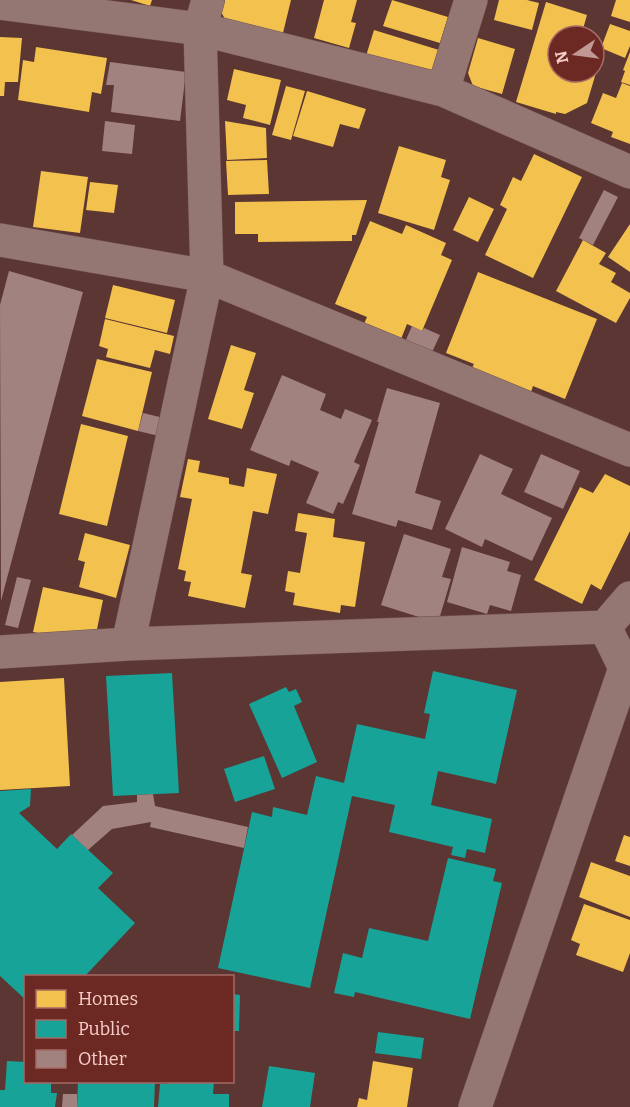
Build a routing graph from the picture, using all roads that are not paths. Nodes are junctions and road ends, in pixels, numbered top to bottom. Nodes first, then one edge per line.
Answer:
1 (471, 0) edge
2 (0, 3) edge
3 (204, 14) edge
4 (443, 90) junction
5 (630, 172) edge
6 (0, 240) edge
7 (207, 276) junction
8 (630, 450) edge
9 (630, 598) edge
10 (617, 632) edge
11 (128, 644) junction
12 (0, 652) edge
13 (475, 1107) edge

1 - 4 street
2 - 3 street
3 - 4 street
3 - 7 street
4 - 5 street
6 - 7 street
7 - 8 street
7 - 11 street
9 - 10 street
10 - 11 street
10 - 13 street
11 - 12 street

